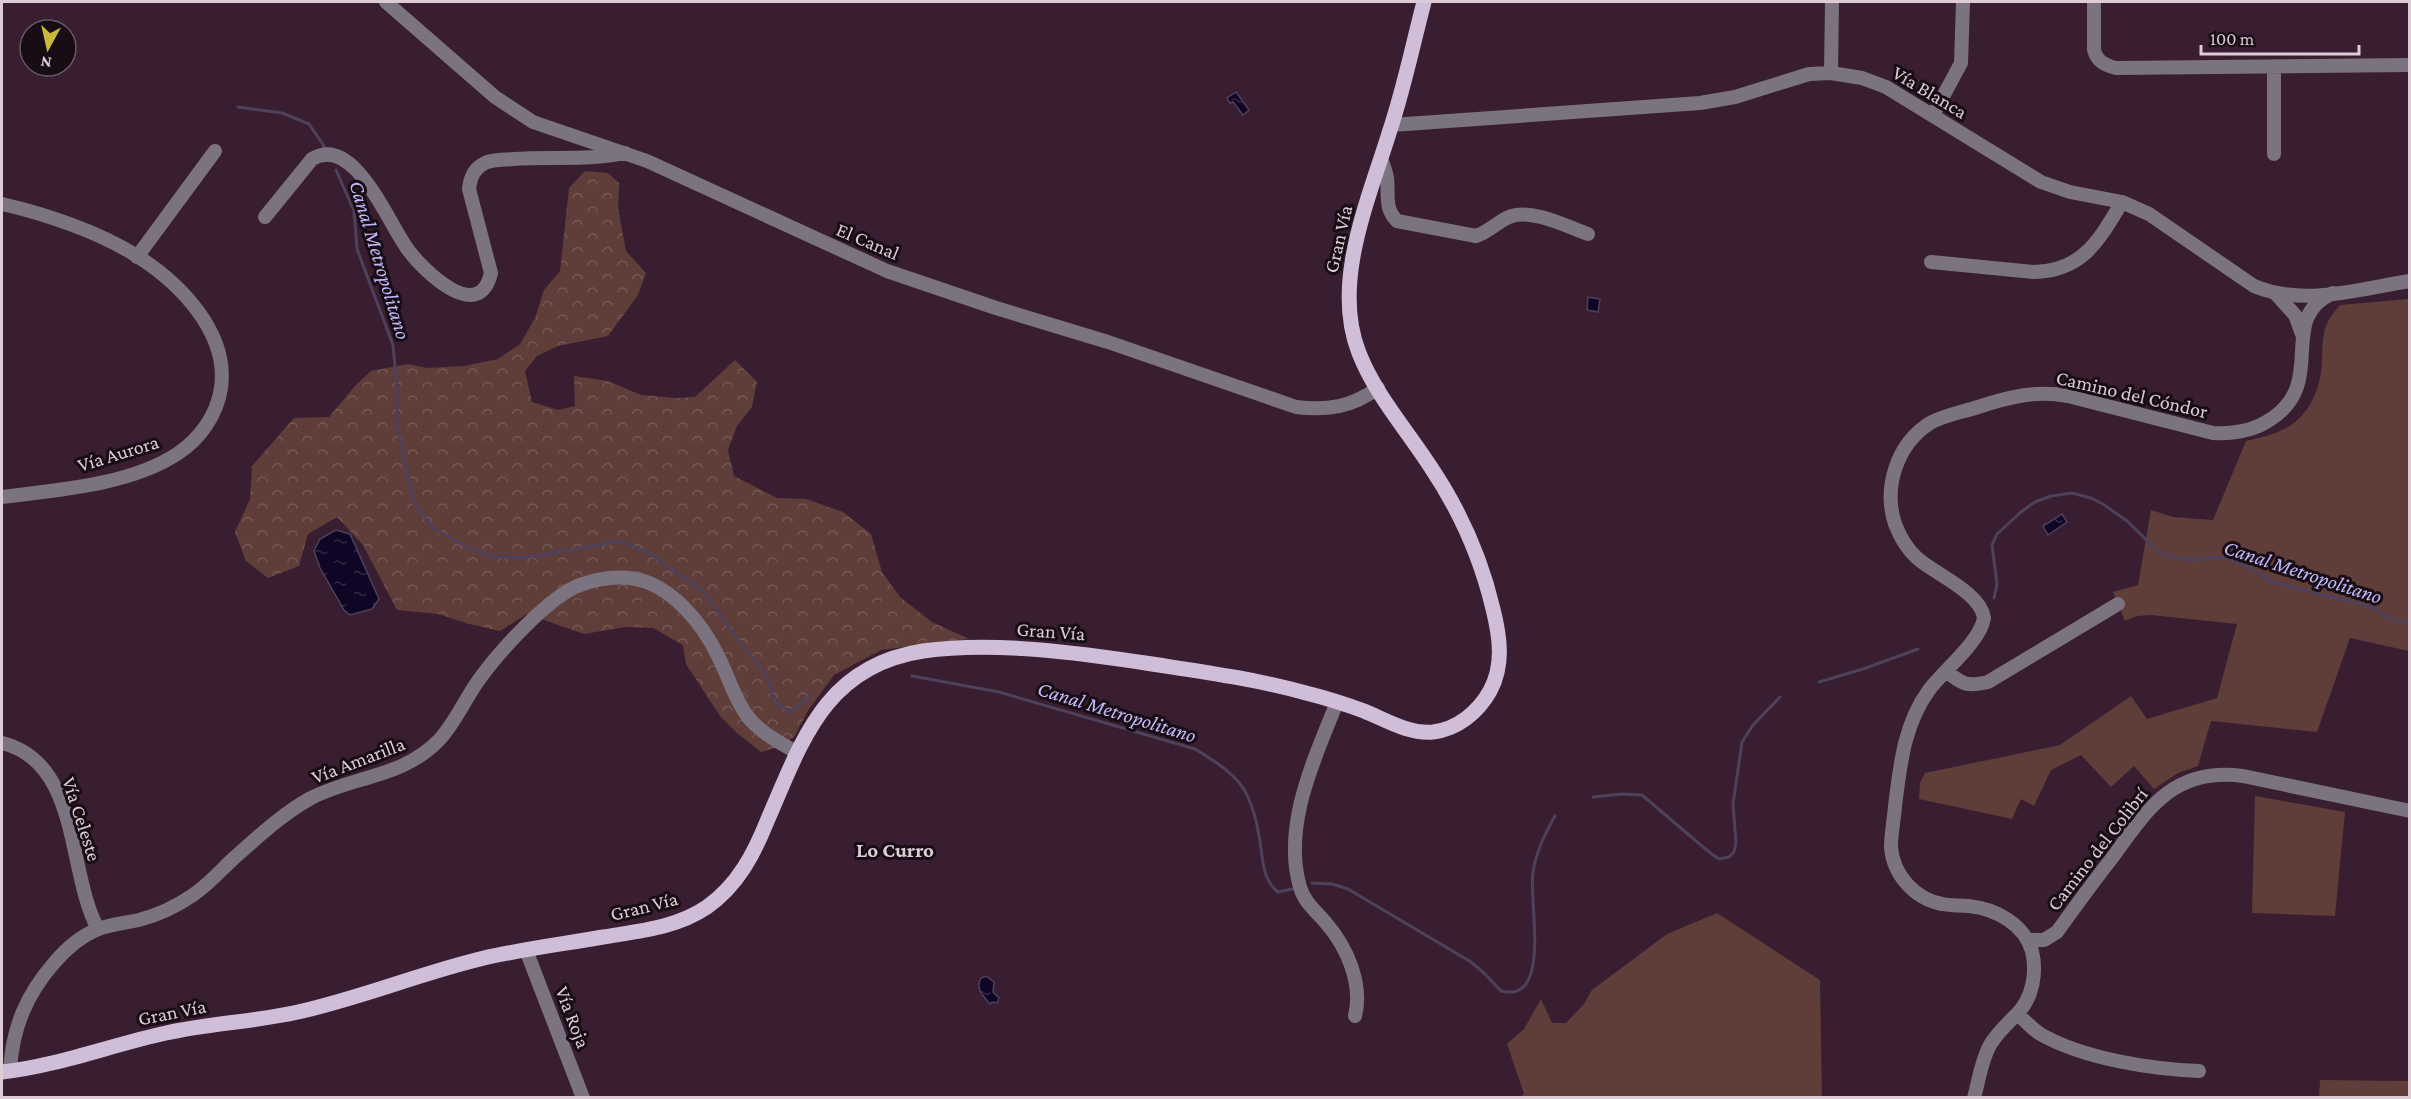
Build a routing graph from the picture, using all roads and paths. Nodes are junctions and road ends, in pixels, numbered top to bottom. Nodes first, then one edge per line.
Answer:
1 (386, 2) edge
2 (1424, 2) edge
3 (1832, 2) edge
4 (1963, 2) edge
5 (2094, 2) edge
6 (2409, 65) edge
7 (2274, 67) junction
8 (1831, 73) junction
9 (1933, 115) junction
10 (1392, 125) junction
11 (215, 151) dead end
12 (627, 153) junction
13 (2274, 154) dead end
14 (1381, 158) junction
15 (2122, 202) junction
16 (2, 204) edge
17 (265, 217) dead end
18 (1588, 234) dead end
19 (137, 257) junction
20 (1931, 262) dead end
21 (2409, 281) edge
22 (2333, 293) junction
23 (2274, 294) junction
24 (2302, 334) junction
25 (1378, 388) junction
26 (2, 497) edge
27 (2118, 604) dead end
28 (1946, 671) junction
29 (1337, 702) junction
30 (2, 743) edge
31 (796, 752) junction
32 (2409, 811) edge
33 (98, 929) junction
34 (2028, 940) junction
35 (526, 950) junction
36 (2018, 1014) junction
37 (1355, 1016) dead end
38 (2199, 1071) dead end
39 (6, 1072) edge
40 (583, 1098) edge
41 (1974, 1098) edge

1 - 12 street, El Canal
2 - 10 main road, Gran Vía
3 - 8 street
4 - 9 street
5 - 7 street
6 - 7 street
7 - 13 street
8 - 9 street, Vía Blanca
8 - 10 street, Vía Blanca
9 - 15 street, Vía Blanca
10 - 14 main road, Gran Vía
11 - 19 street
12 - 17 street
12 - 25 street, El Canal
14 - 18 street
14 - 25 main road, Gran Vía
15 - 20 street
15 - 23 street, Vía Blanca
16 - 19 street, Vía Aurora
19 - 26 street, Vía Aurora
21 - 22 street, Vía Blanca
22 - 23 street, Vía Blanca
22 - 24 street, Camino del Cóndor
23 - 24 street, Camino del Cóndor
24 - 28 street, Camino del Cóndor
25 - 29 main road, Gran Vía
27 - 28 street
28 - 34 street, Camino del Cóndor
29 - 31 main road, Gran Vía
29 - 37 street
30 - 33 street, Vía Celeste
31 - 33 street, Vía Amarilla
31 - 35 main road, Gran Vía
32 - 34 street, Camino del Colibrí
33 - 39 street, Vía Amarilla
34 - 36 street
35 - 39 main road, Gran Vía
35 - 40 street, Vía Roja
36 - 38 street
36 - 41 street

